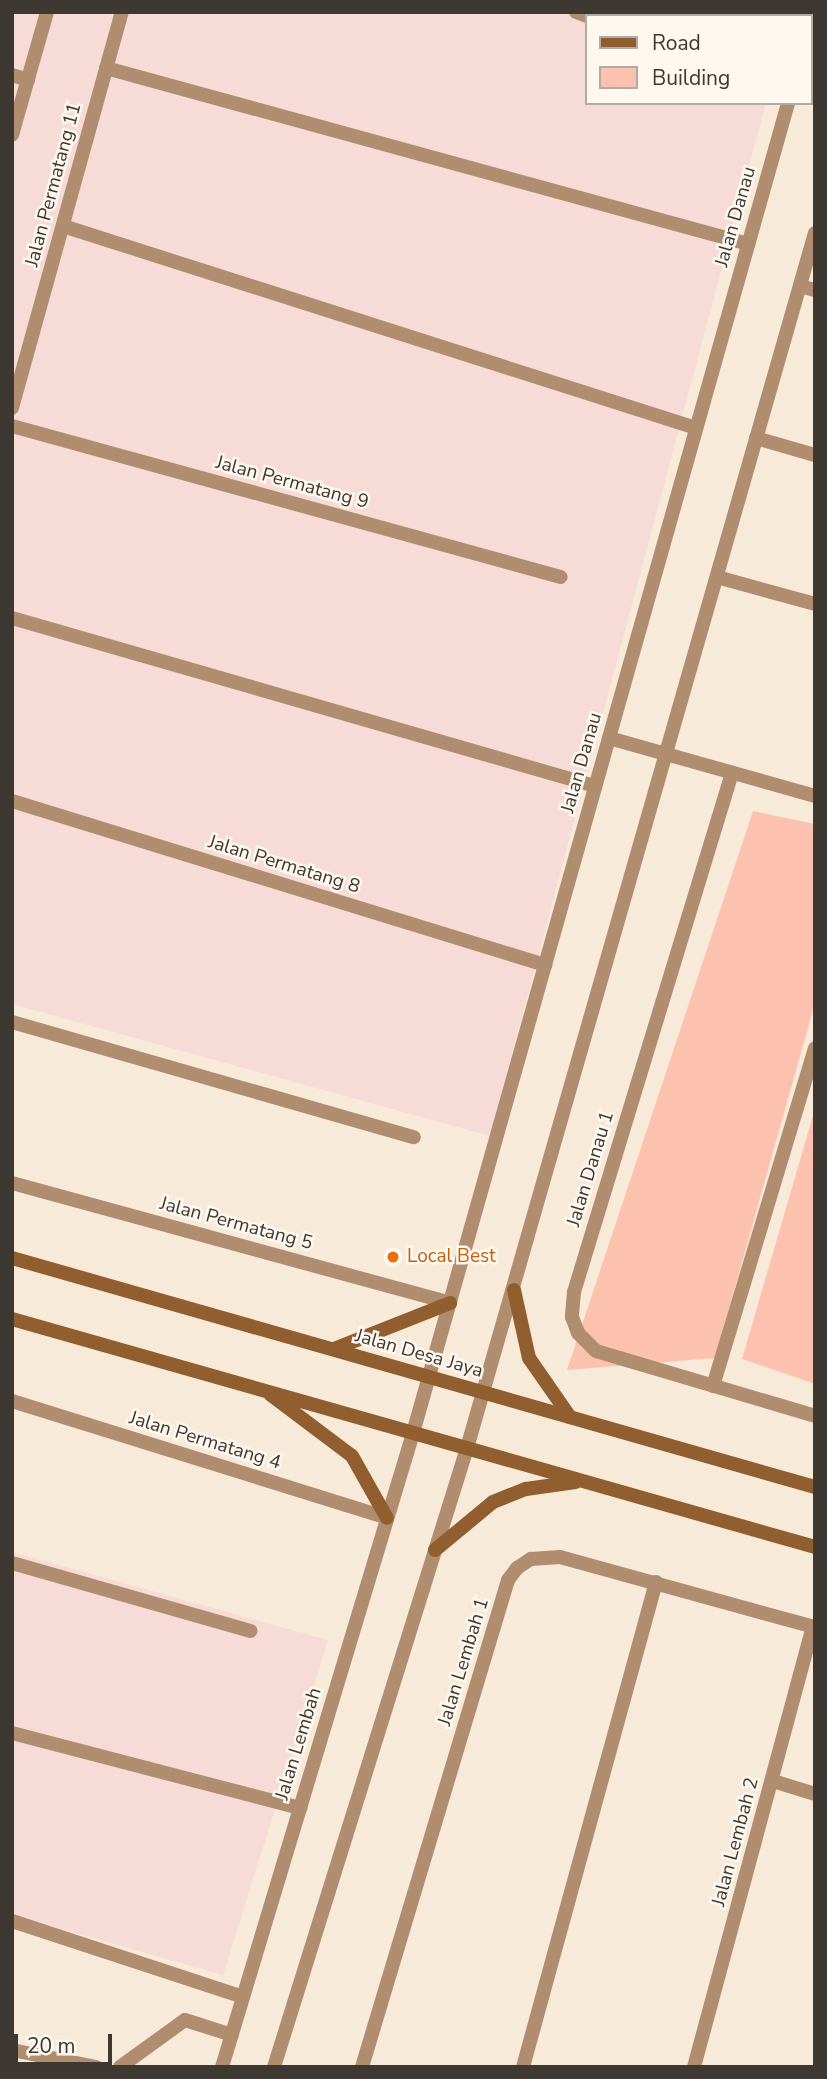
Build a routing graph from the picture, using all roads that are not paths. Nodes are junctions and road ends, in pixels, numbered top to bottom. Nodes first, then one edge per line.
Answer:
1 (47, 12) edge
2 (122, 12) edge
3 (106, 68) junction
4 (12, 75) edge
5 (28, 80) junction
6 (787, 105) edge
7 (12, 135) edge
8 (63, 226) junction
9 (815, 233) edge
10 (748, 244) junction
11 (800, 286) junction
12 (815, 290) edge
13 (12, 408) edge
14 (12, 426) edge
15 (696, 428) junction
16 (756, 439) junction
17 (815, 455) edge
18 (561, 577) dead end
19 (717, 578) junction
20 (815, 604) edge
21 (12, 618) edge
22 (609, 738) junction
23 (667, 754) junction
24 (732, 773) junction
25 (596, 786) junction
26 (815, 796) edge
27 (12, 801) edge
28 (545, 965) junction
29 (12, 1022) edge
30 (815, 1048) edge
31 (414, 1137) dead end
32 (12, 1184) edge
33 (12, 1258) edge
34 (514, 1290) junction
35 (450, 1303) junction
36 (12, 1318) edge
37 (333, 1350) junction
38 (429, 1377) junction
39 (713, 1386) junction
40 (265, 1391) junction
41 (485, 1393) junction
42 (12, 1402) edge
43 (815, 1416) edge
44 (570, 1418) junction
45 (413, 1433) junction
46 (467, 1448) junction
47 (584, 1481) junction
48 (815, 1487) edge
49 (387, 1518) junction
50 (815, 1547) edge
51 (435, 1550) junction
52 (12, 1563) edge
53 (656, 1582) junction
54 (814, 1627) edge
55 (250, 1631) dead end
56 (12, 1733) edge
57 (773, 1782) junction
58 (815, 1794) edge
59 (300, 1808) junction
60 (12, 1921) edge
61 (243, 1997) junction
62 (232, 2035) junction
63 (12, 2050) edge
64 (96, 2067) edge
65 (120, 2067) edge
66 (222, 2067) edge
67 (274, 2067) edge
68 (362, 2067) edge
69 (523, 2067) edge
70 (694, 2067) edge

1 - 5 street
2 - 3 street, Jalan Permatang 11
3 - 8 street, Jalan Permatang 11
3 - 10 street
4 - 5 street
5 - 7 street
6 - 10 street, Jalan Danau
8 - 13 street, Jalan Permatang 11
8 - 15 street
9 - 11 street
10 - 15 street, Jalan Danau
11 - 12 street
11 - 16 street
14 - 18 street, Jalan Permatang 9
15 - 22 street, Jalan Danau
16 - 17 street
16 - 19 street
19 - 20 street
19 - 23 street
21 - 25 street
22 - 23 street
22 - 25 street, Jalan Danau
23 - 24 street
23 - 34 street
24 - 26 street
24 - 39 street, Jalan Danau 1
25 - 28 street, Jalan Danau
27 - 28 street, Jalan Permatang 8
28 - 35 street, Jalan Danau
29 - 31 street
30 - 39 street
32 - 35 street, Jalan Permatang 5
33 - 37 main road, Jalan Desa Jaya
34 - 41 street
34 - 44 main road
35 - 37 main road
35 - 38 street, Jalan Danau
36 - 40 main road
37 - 38 main road, Jalan Desa Jaya
38 - 41 main road, Jalan Desa Jaya
38 - 45 street, Jalan Danau
39 - 43 street, Jalan Danau 1
40 - 45 main road
40 - 49 main road
41 - 44 main road, Jalan Desa Jaya
41 - 46 street
42 - 49 street, Jalan Permatang 4
44 - 48 main road, Jalan Desa Jaya
45 - 46 main road
45 - 49 street, Jalan Lembah
46 - 47 main road
46 - 51 street
47 - 50 main road
47 - 51 main road
49 - 59 street, Jalan Lembah
51 - 67 street
52 - 55 street
53 - 54 street, Jalan Lembah 1
53 - 68 street, Jalan Lembah 1
53 - 69 street
54 - 57 street, Jalan Lembah 2
56 - 59 street
57 - 58 street
57 - 70 street, Jalan Lembah 2
59 - 61 street, Jalan Lembah
60 - 61 street
61 - 62 street, Jalan Lembah
62 - 65 street
62 - 66 street, Jalan Lembah
63 - 64 street

